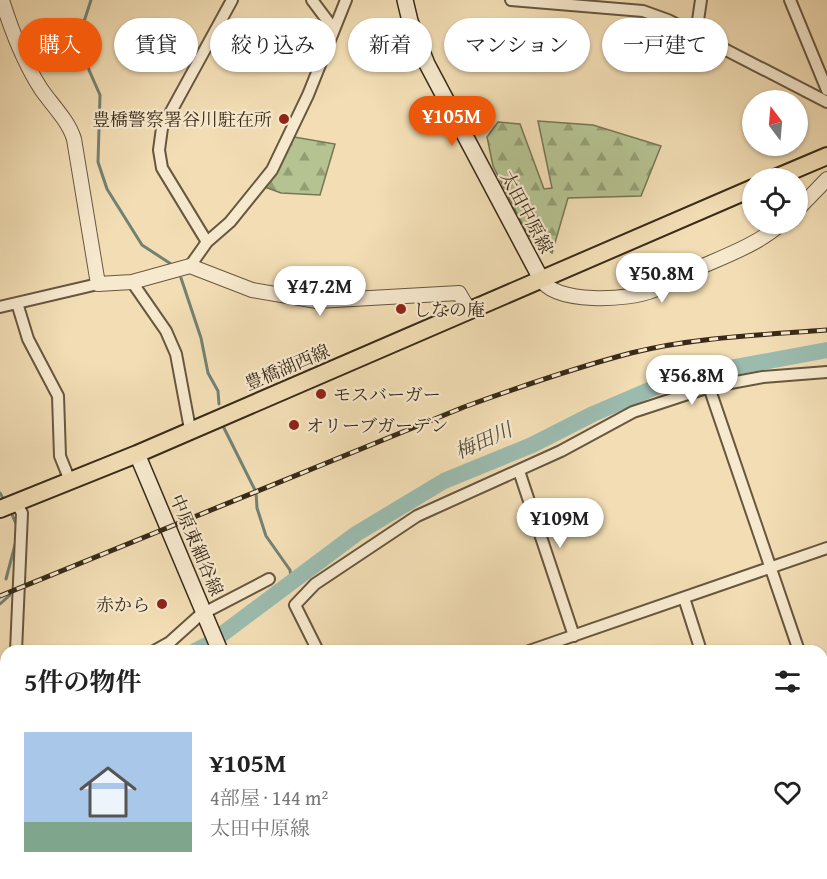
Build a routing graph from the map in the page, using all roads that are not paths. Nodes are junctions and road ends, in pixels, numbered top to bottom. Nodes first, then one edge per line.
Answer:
1 (2, 0) edge
2 (232, 0) edge
3 (312, 0) edge
4 (346, 0) edge
5 (405, 0) edge
6 (511, 0) edge
7 (701, 0) edge
8 (790, 0) edge
9 (326, 18) edge
10 (662, 18) edge
11 (698, 18) edge
12 (336, 22) edge
13 (728, 51) edge
14 (317, 72) edge
15 (827, 90) edge
16 (827, 102) edge
17 (827, 156) edge
18 (799, 168) edge
19 (827, 179) edge
20 (742, 193) edge
21 (808, 199) edge
22 (765, 234) edge
23 (207, 242) junction
24 (190, 266) junction
25 (541, 279) junction
26 (132, 282) junction
27 (98, 284) junction
28 (17, 303) junction
29 (0, 307) edge
30 (470, 310) junction
31 (827, 372) edge
32 (709, 387) junction
33 (190, 429) junction
34 (137, 454) junction
35 (519, 471) junction
36 (70, 481) junction
37 (7, 507) edge
38 (827, 548) edge
39 (769, 568) junction
40 (270, 579) dead end
41 (684, 598) junction
42 (205, 614) junction
43 (574, 636) junction
44 (16, 645) edge
45 (165, 645) edge
46 (218, 645) edge
47 (315, 645) edge
48 (547, 645) edge
49 (699, 645) edge
50 (797, 645) edge

1 - 27 street
2 - 23 street
3 - 9 street
4 - 12 street
5 - 25 main road, 太田中原線
6 - 10 street
7 - 11 street
8 - 15 street
13 - 16 street
14 - 23 street
17 - 18 main road
19 - 21 street
20 - 25 main road, 豊橋湖西線
22 - 25 street
23 - 24 street
24 - 26 street
24 - 30 street
25 - 30 main road, 豊橋湖西線
26 - 27 street
26 - 33 street
27 - 28 street
28 - 29 street
28 - 36 street
30 - 33 main road, 豊橋湖西線
31 - 32 street
32 - 35 street
32 - 39 street
33 - 34 main road, 豊橋湖西線
34 - 36 main road, 豊橋湖西線
34 - 42 main road, 中原東細谷線
35 - 43 street
35 - 47 street
36 - 37 main road, 豊橋湖西線
37 - 44 street
38 - 39 street
39 - 41 street
39 - 50 street
40 - 42 street
41 - 43 street
41 - 49 street
42 - 45 street
42 - 46 main road, 中原東細谷線
43 - 48 street

